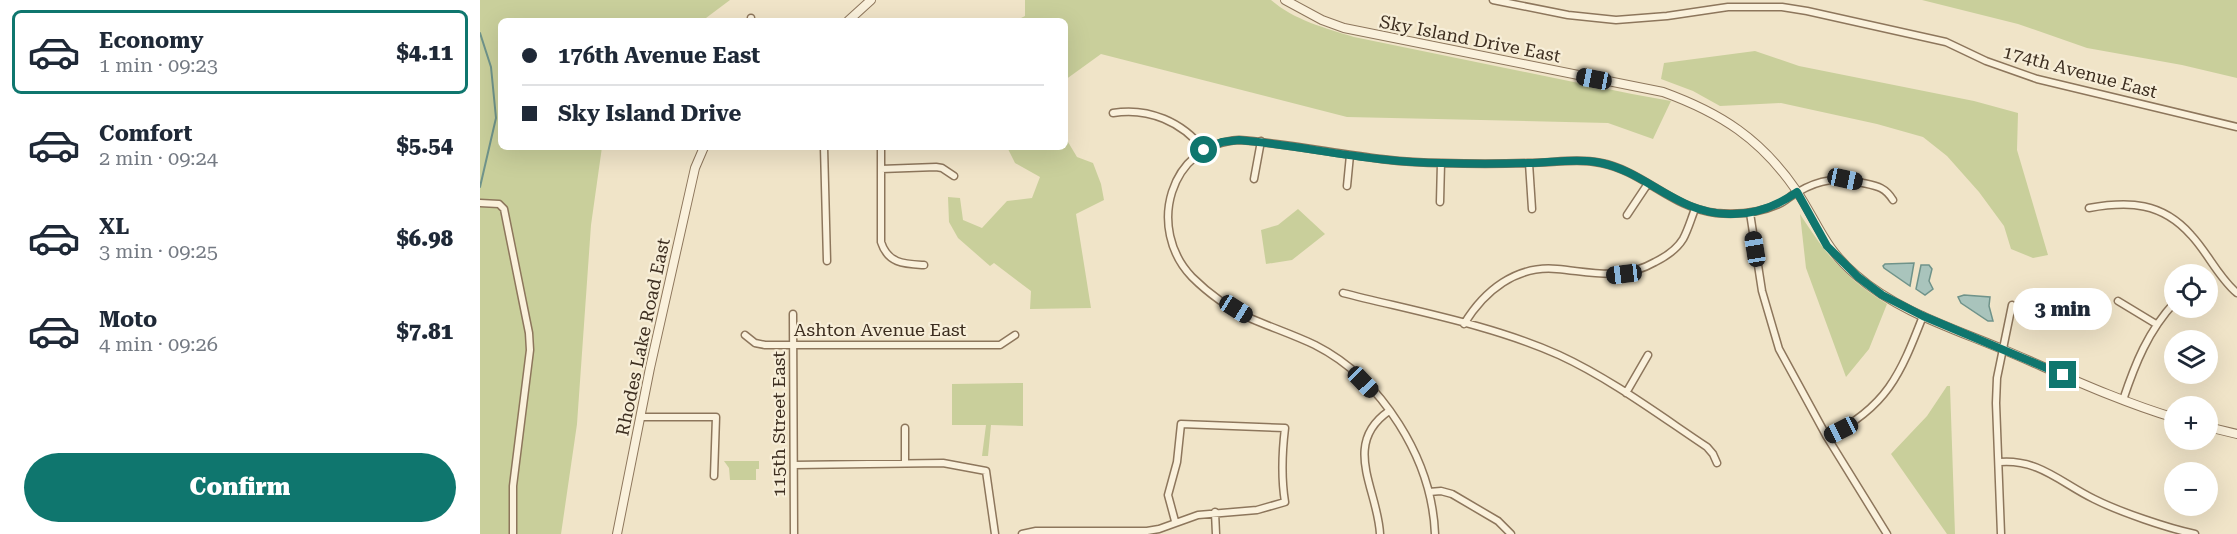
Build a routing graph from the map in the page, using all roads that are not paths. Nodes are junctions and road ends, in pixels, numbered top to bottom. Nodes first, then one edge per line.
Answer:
1 (871, 0) edge
2 (1286, 0) edge
3 (1493, 0) edge
4 (851, 18) edge
5 (1113, 113) dead end
6 (2237, 127) edge
7 (1261, 141) junction
8 (703, 150) edge
9 (824, 150) edge
10 (881, 150) edge
11 (1204, 150) junction
12 (1350, 155) junction
13 (1529, 163) junction
14 (1440, 164) junction
15 (881, 169) junction
16 (954, 176) dead end
17 (1254, 179) dead end
18 (1647, 185) junction
19 (1347, 186) dead end
20 (1797, 192) junction
21 (1893, 200) dead end
22 (480, 202) edge
23 (1440, 202) dead end
24 (2089, 208) dead end
25 (1532, 209) dead end
26 (1695, 209) junction
27 (1750, 213) junction
28 (1627, 215) dead end
29 (826, 261) dead end
30 (2212, 264) edge
31 (924, 265) dead end
32 (2218, 271) edge
33 (1343, 293) dead end
34 (2237, 293) edge
35 (2118, 301) dead end
36 (2012, 305) dead end
37 (794, 314) dead end
38 (2164, 315) edge
39 (1923, 316) junction
40 (1464, 324) junction
41 (2156, 324) junction
42 (745, 335) dead end
43 (1015, 335) dead end
44 (794, 345) junction
45 (2003, 349) junction
46 (1648, 355) dead end
47 (1626, 393) junction
48 (2122, 400) junction
49 (1389, 411) junction
50 (2164, 414) edge
51 (640, 417) junction
52 (905, 428) dead end
53 (2218, 430) edge
54 (2237, 434) edge
55 (1827, 437) junction
56 (2000, 462) junction
57 (905, 463) junction
58 (1717, 463) dead end
59 (794, 465) junction
60 (714, 476) dead end
61 (1429, 492) junction
62 (1215, 512) junction
63 (1176, 521) junction
64 (1054, 532) edge
65 (513, 534) edge
66 (617, 534) edge
67 (794, 534) edge
68 (995, 534) edge
69 (1022, 534) edge
70 (1216, 534) edge
71 (1380, 534) edge
72 (1435, 534) edge
73 (1511, 534) edge
74 (1887, 534) edge
75 (2001, 534) edge
76 (2195, 534) edge

1 - 4 street
2 - 20 street, Sky Island Drive East
3 - 6 street, 174th Avenue East
5 - 11 street
7 - 11 street
7 - 12 street
7 - 17 street
8 - 51 street, Rhodes Lake Road East
9 - 29 street
10 - 15 street
11 - 49 street
12 - 14 street
12 - 19 street
13 - 14 street
13 - 18 street
13 - 25 street
14 - 23 street
15 - 16 street
15 - 31 street
18 - 26 street
18 - 28 street
20 - 21 street
20 - 27 street
20 - 39 street, Sky Island Drive East
22 - 65 street
24 - 30 street
26 - 27 street
26 - 40 street
27 - 55 street
32 - 34 street
33 - 40 street
35 - 41 street
36 - 45 street
37 - 44 street, 115th Street East
38 - 41 street
39 - 45 street, Sky Island Drive East
39 - 55 street
40 - 47 street
41 - 48 street
42 - 44 street, Ashton Avenue East
43 - 44 street, Ashton Avenue East
44 - 59 street, 115th Street East
45 - 48 street, Sky Island Drive East
45 - 56 street
46 - 47 street
47 - 58 street
48 - 50 street, Sky Island Drive East
49 - 61 street
49 - 71 street
51 - 60 street
51 - 66 street, Rhodes Lake Road East
52 - 57 street
53 - 54 street
55 - 74 street
56 - 75 street
56 - 76 street
57 - 59 street
57 - 68 street
59 - 67 street, 115th Street East
61 - 72 street
61 - 73 street
62 - 63 street
62 - 63 street
62 - 70 street
63 - 64 street
64 - 69 street

